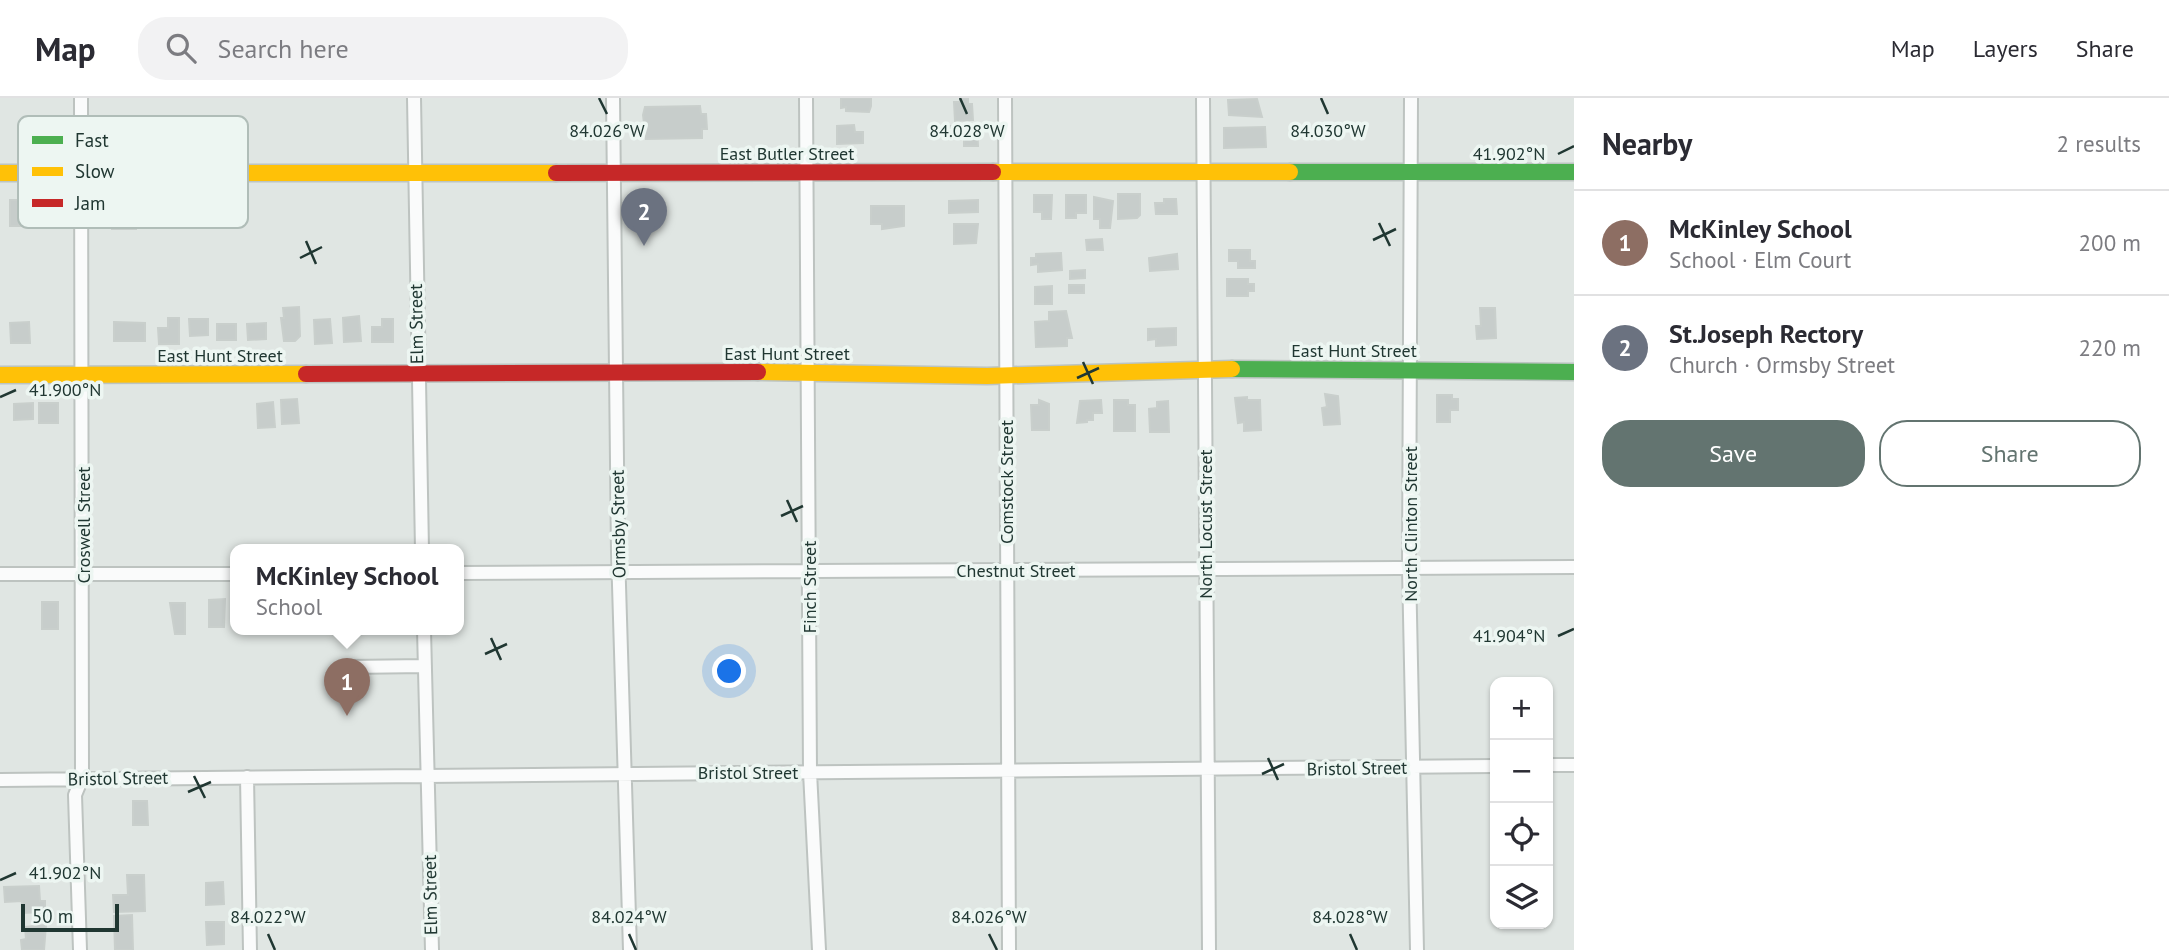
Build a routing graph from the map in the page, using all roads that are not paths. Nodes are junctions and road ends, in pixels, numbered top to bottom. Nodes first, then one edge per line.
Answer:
1 (81, 98) edge
2 (414, 98) edge
3 (613, 98) edge
4 (806, 98) edge
5 (1005, 98) edge
6 (1203, 98) edge
7 (1411, 98) edge
8 (81, 116) edge
9 (1412, 171) junction
10 (808, 172) junction
11 (1005, 172) junction
12 (1203, 172) junction
13 (1574, 172) edge
14 (0, 173) edge
15 (18, 173) edge
16 (613, 173) junction
17 (248, 174) edge
18 (413, 174) junction
19 (82, 228) edge
20 (1205, 369) junction
21 (1411, 369) junction
22 (1574, 372) edge
23 (808, 373) junction
24 (0, 374) edge
25 (82, 374) junction
26 (417, 374) junction
27 (616, 374) junction
28 (1006, 375) junction
29 (422, 544) edge
30 (1574, 567) edge
31 (1409, 568) junction
32 (1206, 569) junction
33 (1007, 570) junction
34 (618, 571) junction
35 (809, 572) junction
36 (464, 573) edge
37 (0, 574) edge
38 (83, 574) junction
39 (230, 574) edge
40 (425, 635) edge
41 (425, 666) junction
42 (349, 667) dead end
43 (1553, 765) edge
44 (1574, 765) edge
45 (1490, 766) edge
46 (1413, 768) junction
47 (1206, 770) junction
48 (810, 772) junction
49 (626, 773) junction
50 (1009, 773) junction
51 (427, 775) junction
52 (247, 777) junction
53 (82, 778) junction
54 (0, 780) edge
55 (80, 950) edge
56 (250, 950) edge
57 (432, 950) edge
58 (630, 950) edge
59 (819, 950) edge
60 (1009, 950) edge
61 (1209, 950) edge
62 (1417, 950) edge

1 - 8 street, Croswell Street
2 - 18 street, Elm Street
3 - 16 street, Ormsby Street
4 - 10 street, Finch Street
5 - 11 street, Comstock Street
6 - 12 street, North Locust Street
7 - 9 street, North Clinton Street
9 - 12 street, East Butler Street
9 - 13 street, East Butler Street
9 - 21 street, North Clinton Street
10 - 11 street, East Butler Street
10 - 16 street, East Butler Street
10 - 23 street, Finch Street
11 - 12 street, East Butler Street
11 - 28 street, Comstock Street
12 - 20 street, North Locust Street
14 - 15 street, East Butler Street
16 - 18 street, East Butler Street
16 - 27 street, Ormsby Street
17 - 18 street, East Butler Street
18 - 26 street, Elm Street
19 - 25 street, Croswell Street
20 - 21 street, East Hunt Street
20 - 28 street, East Hunt Street
20 - 32 street, North Locust Street
21 - 22 street, East Hunt Street
21 - 31 street, North Clinton Street
23 - 27 street, East Hunt Street
23 - 28 street, East Hunt Street
23 - 35 street, Finch Street
24 - 25 street, East Hunt Street
25 - 26 street, East Hunt Street
25 - 38 street, Croswell Street
26 - 27 street, East Hunt Street
26 - 29 street, Elm Street
27 - 34 street, Ormsby Street
28 - 33 street, Comstock Street
30 - 31 street, Chestnut Street
31 - 32 street, Chestnut Street
31 - 46 street, North Clinton Street
32 - 33 street, Chestnut Street
32 - 47 street, North Locust Street
33 - 35 street, Chestnut Street
33 - 50 street, Comstock Street
34 - 35 street, Chestnut Street
34 - 36 street, Chestnut Street
34 - 49 street, Ormsby Street
35 - 48 street, Finch Street
37 - 38 street
38 - 39 street
38 - 53 street, Croswell Street
40 - 41 street, Elm Street
41 - 42 street
41 - 51 street, Elm Street
43 - 44 street
45 - 46 street, Bristol Street
46 - 47 street, Bristol Street
46 - 62 street, North Clinton Street
47 - 50 street, Bristol Street
47 - 61 street, North Locust Street
48 - 49 street, Bristol Street
48 - 50 street, Bristol Street
48 - 59 street, Finch Street
49 - 51 street, Bristol Street
49 - 58 street, Ormsby Street
50 - 60 street, Comstock Street
51 - 52 street, Bristol Street
51 - 57 street, Elm Street
52 - 53 street, Bristol Street
52 - 56 street
53 - 54 street, Bristol Street
53 - 55 street, Croswell Street

